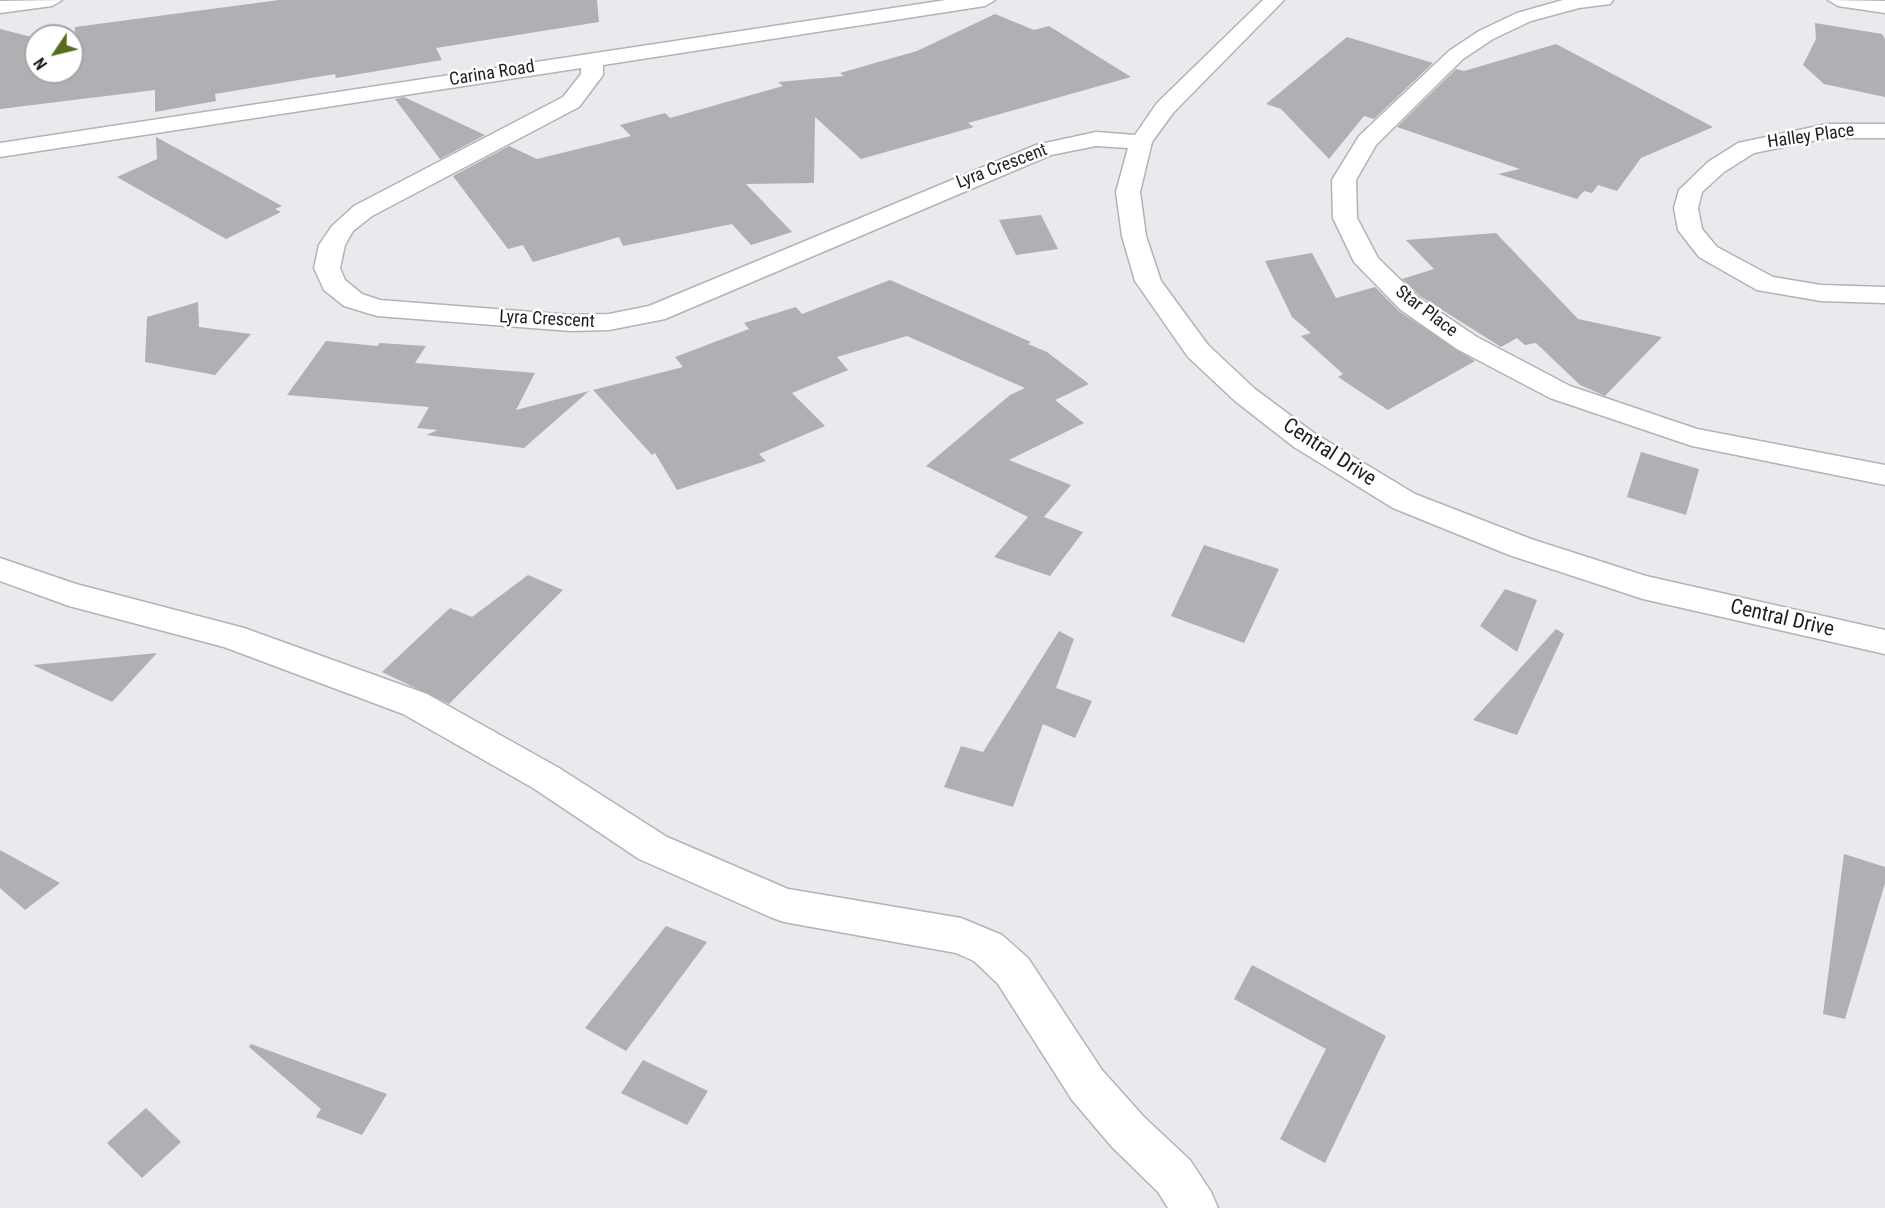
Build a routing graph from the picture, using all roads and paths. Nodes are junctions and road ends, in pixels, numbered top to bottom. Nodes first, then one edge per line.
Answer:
1 (52, 0) edge
2 (985, 0) edge
3 (1274, 0) edge
4 (1603, 0) edge
5 (1838, 0) edge
6 (0, 7) edge
7 (1885, 7) edge
8 (592, 59) junction
9 (1885, 131) edge
10 (1141, 142) junction
11 (0, 150) edge
12 (1885, 295) edge
13 (1885, 476) edge
14 (0, 569) edge
15 (1885, 642) edge
16 (1195, 1208) edge

1 - 6 street
2 - 8 street, Carina Road
3 - 10 street, Central Drive
4 - 13 street, Star Place
5 - 7 street
8 - 10 street, Lyra Crescent
8 - 11 street, Carina Road
9 - 12 street, Halley Place
10 - 15 street, Central Drive
14 - 16 street

